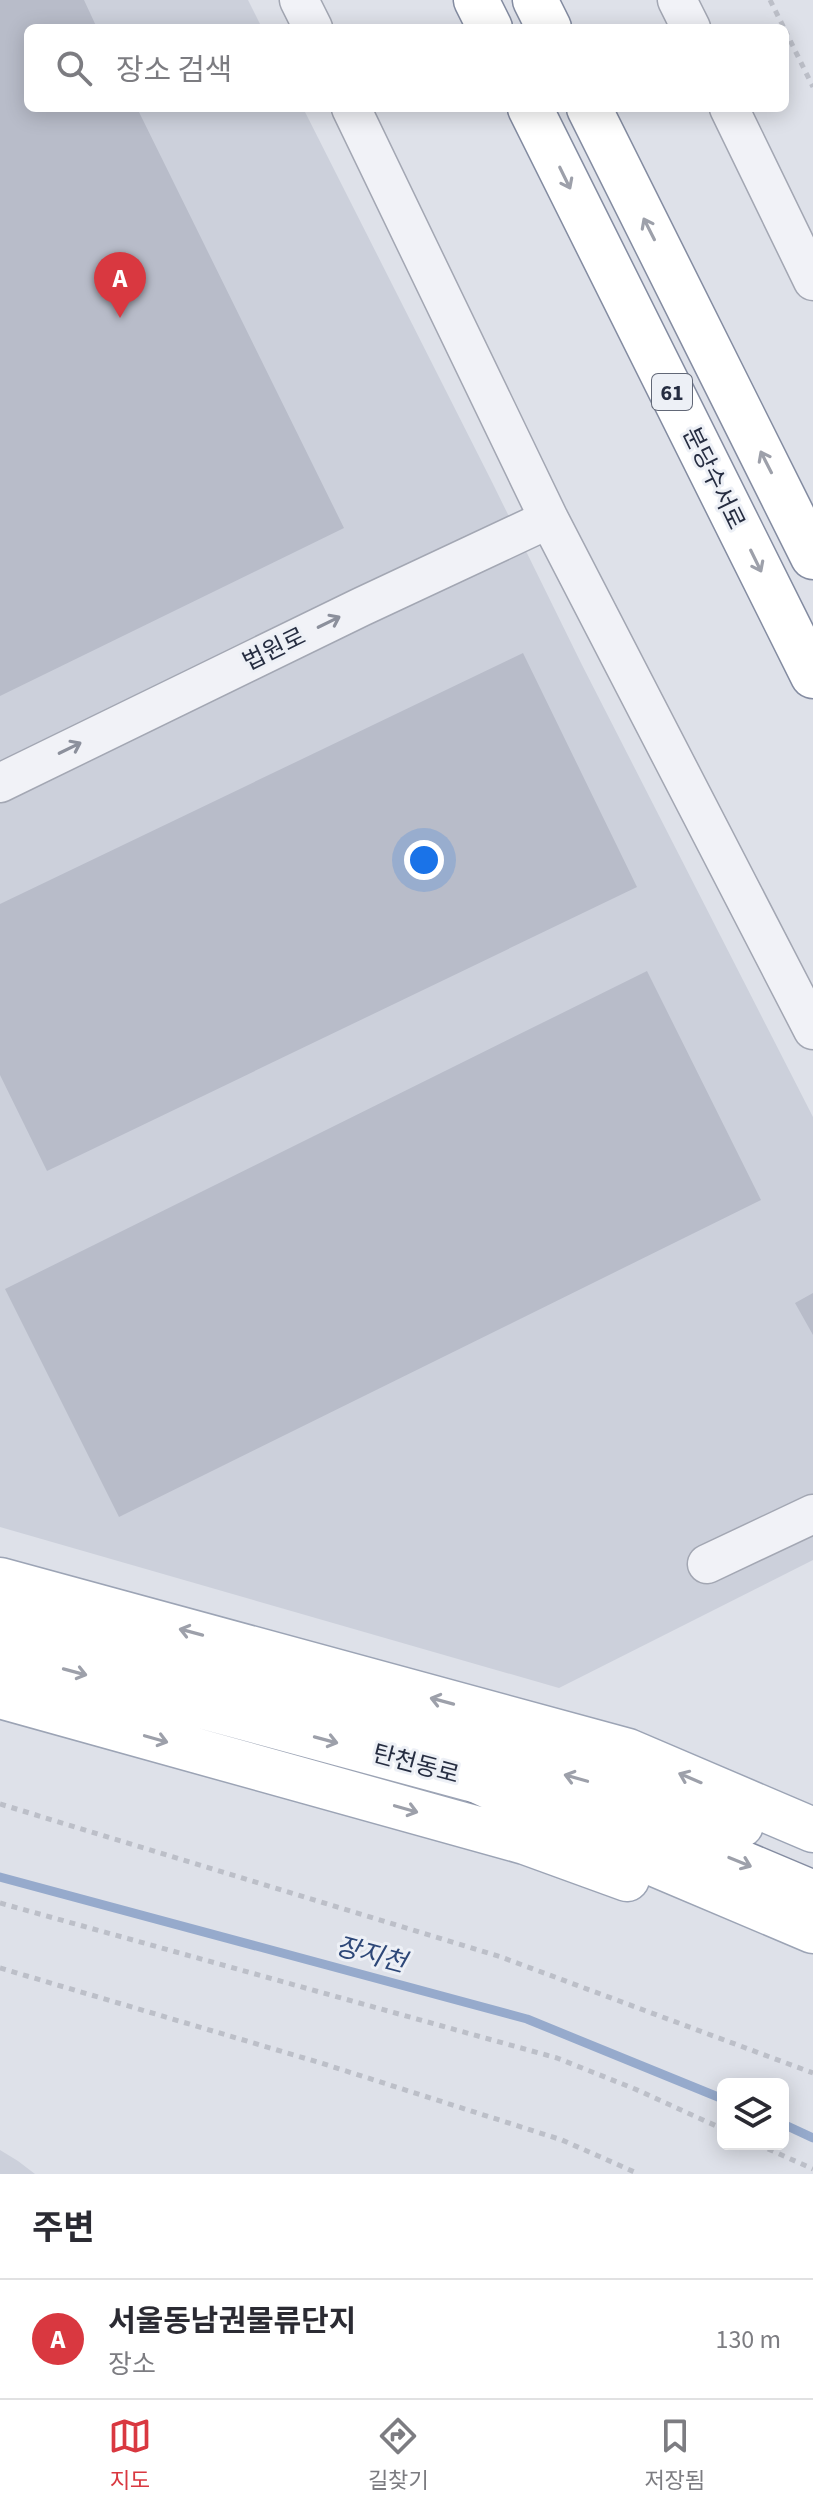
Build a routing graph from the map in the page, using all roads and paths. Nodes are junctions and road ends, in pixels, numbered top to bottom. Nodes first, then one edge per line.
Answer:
1 (299, 0) edge
2 (476, 0) edge
3 (535, 0) edge
4 (677, 0) edge
5 (770, 0) edge
6 (311, 24) edge
7 (488, 24) edge
8 (547, 24) edge
9 (689, 24) edge
10 (782, 24) edge
11 (789, 39) edge
12 (813, 87) edge
13 (353, 112) edge
14 (532, 112) edge
15 (591, 112) edge
16 (731, 112) edge
17 (813, 281) edge
18 (549, 519) junction
19 (813, 557) edge
20 (813, 676) edge
21 (0, 783) edge
22 (813, 1030) edge
23 (813, 1514) edge
24 (707, 1564) dead end
25 (0, 1580) edge
26 (0, 1614) edge
27 (0, 1652) edge
28 (0, 1696) edge
29 (478, 1781) junction
30 (0, 1804) edge
31 (813, 1830) edge
32 (813, 1846) edge
33 (813, 1893) edge
34 (0, 1903) edge
35 (813, 1931) edge
36 (813, 1945) edge
37 (0, 1968) edge
38 (813, 2073) edge
39 (717, 2126) edge
40 (770, 2150) edge
41 (813, 2169) edge
42 (639, 2174) edge

1 - 6 street
2 - 7 main road
3 - 8 main road
4 - 9 street
5 - 10 path
11 - 12 path
13 - 18 street
14 -> 20 main road, 분당수서로 / 61
19 -> 15 main road, 61
16 - 17 street
21 -> 18 street, 법원로
18 - 22 street
23 - 24 street
31 -> 25 main road
32 -> 26 main road, 탄천동로
27 -> 29 main road, 탄천동로
28 -> 36 main road, 탄천동로
29 -> 33 main road
29 - 35 main road, 탄천동로
30 - 38 path
34 - 39 path
37 - 42 path
40 - 41 path

